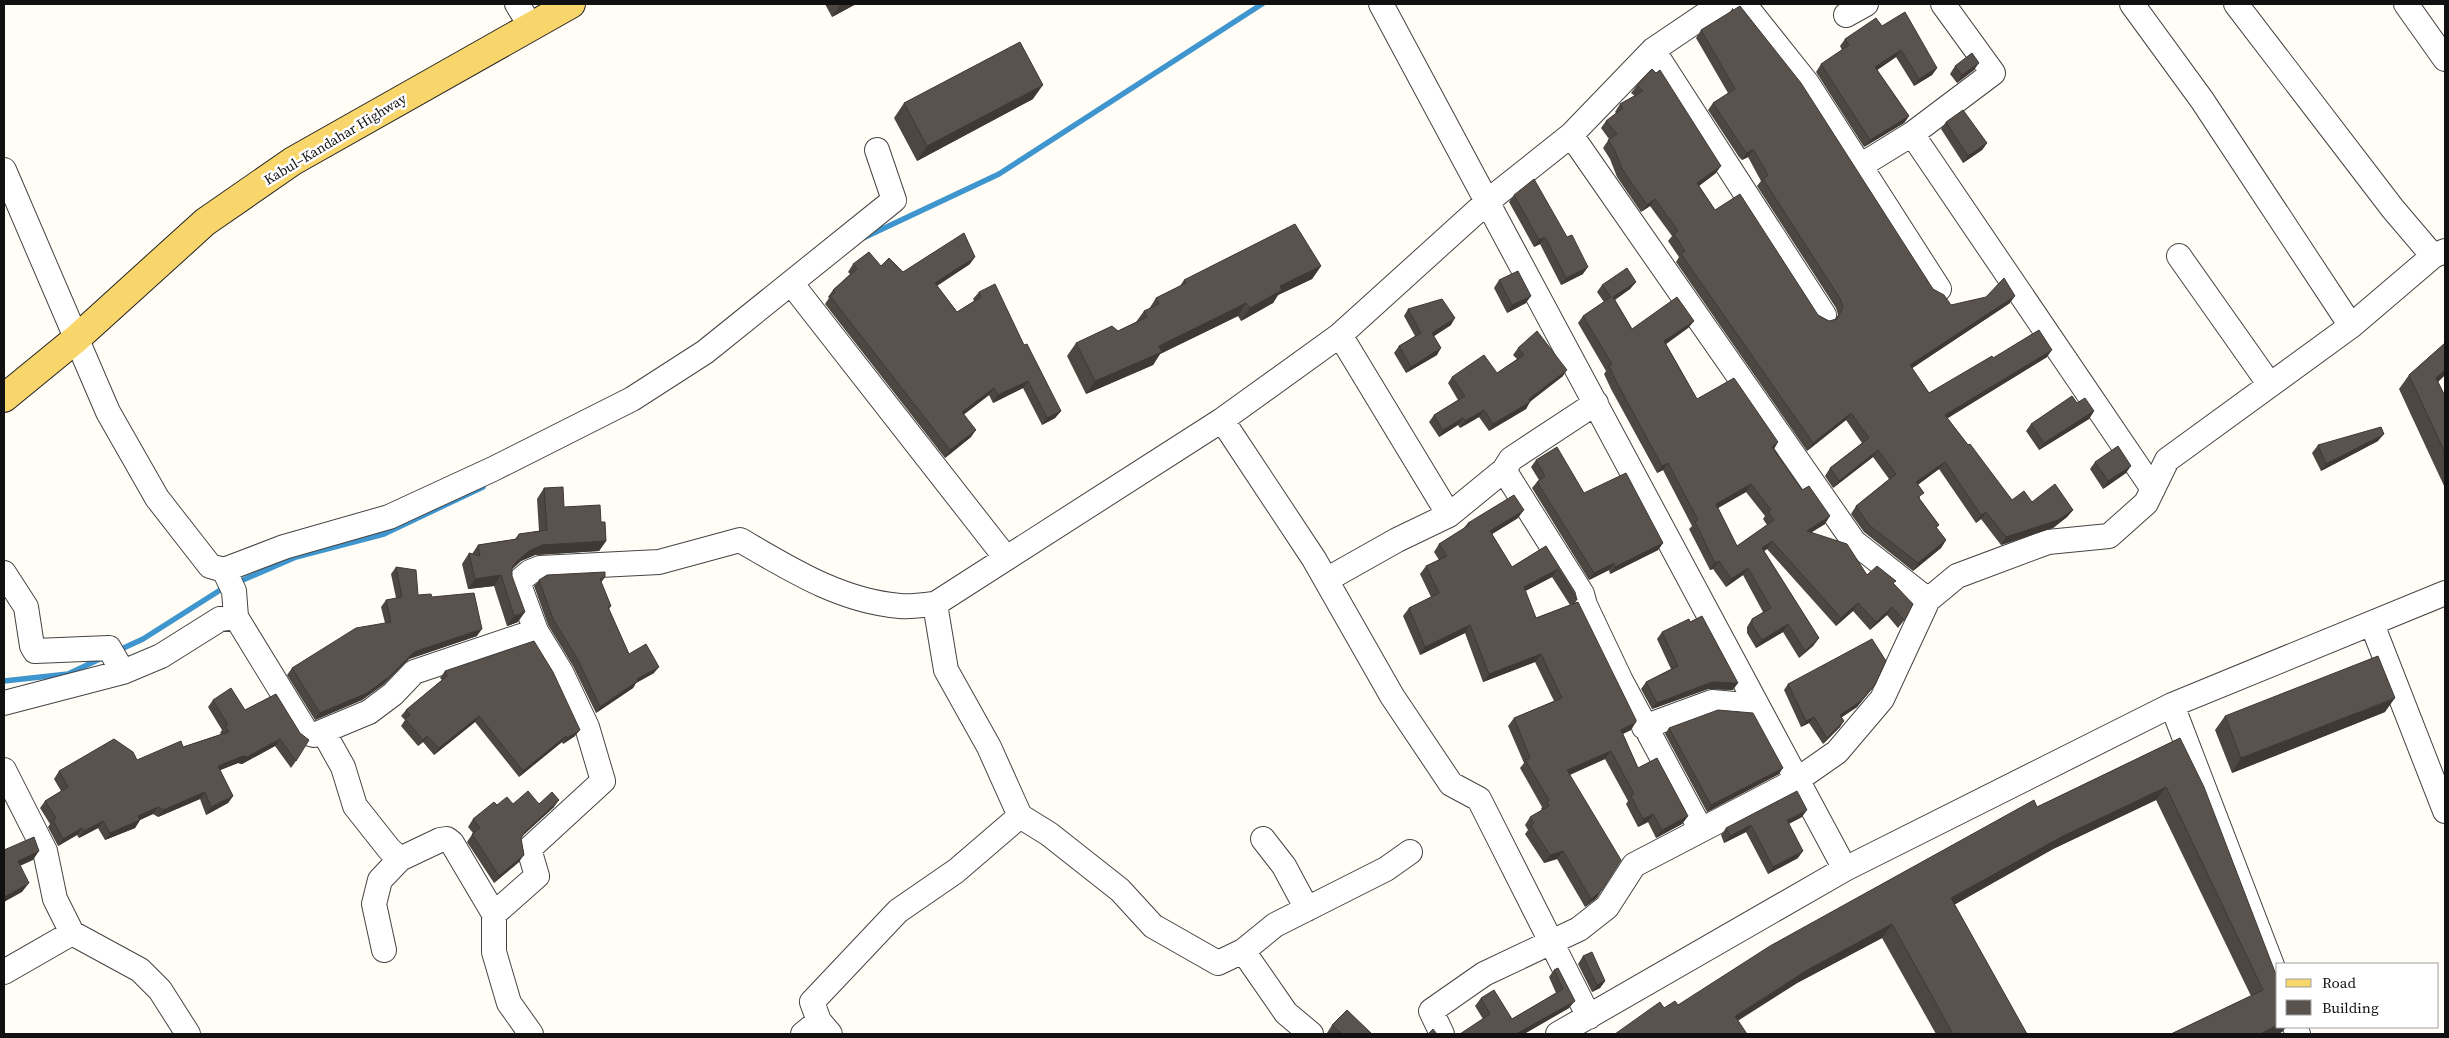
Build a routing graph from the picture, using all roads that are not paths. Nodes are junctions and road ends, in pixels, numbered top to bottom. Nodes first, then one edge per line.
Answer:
1 (571, 4) edge
2 (1381, 4) edge
3 (1721, 4) edge
4 (1744, 4) edge
5 (1866, 4) edge
6 (1943, 4) edge
7 (2132, 4) edge
8 (2236, 4) edge
9 (2406, 4) edge
10 (524, 15) edge
11 (1846, 15) dead end
12 (1653, 50) junction
13 (2445, 59) edge
14 (1912, 134) junction
15 (1571, 135) junction
16 (877, 150) dead end
17 (1860, 166) junction
18 (4, 170) edge
19 (1488, 201) junction
20 (2439, 253) edge
21 (2179, 256) dead end
22 (1939, 289) dead end
23 (796, 290) junction
24 (1824, 315) dead end
25 (2351, 326) junction
26 (1340, 335) junction
27 (76, 339) junction
28 (2270, 385) junction
29 (4, 398) edge
30 (1596, 403) junction
31 (1222, 420) junction
32 (1504, 470) junction
33 (2153, 489) junction
34 (1449, 514) junction
35 (1006, 558) junction
36 (224, 570) junction
37 (4, 573) edge
38 (1326, 580) junction
39 (2445, 593) edge
40 (1928, 600) junction
41 (935, 604) junction
42 (236, 617) junction
43 (2372, 624) junction
44 (536, 631) junction
45 (123, 672) junction
46 (4, 703) edge
47 (1757, 706) junction
48 (2172, 706) junction
49 (1644, 727) junction
50 (324, 733) junction
51 (4, 770) edge
52 (1796, 780) junction
53 (2445, 812) edge
54 (1020, 816) junction
55 (1701, 830) junction
56 (1264, 839) dead end
57 (1410, 852) dead end
58 (400, 859) junction
59 (1845, 869) junction
60 (1307, 909) junction
61 (494, 914) junction
62 (72, 933) junction
63 (1552, 943) junction
64 (384, 950) dead end
65 (1243, 951) junction
66 (4, 972) edge
67 (2276, 976) edge
68 (1589, 1017) junction
69 (817, 1030) edge
70 (188, 1034) edge
71 (531, 1034) edge
72 (1310, 1034) edge
73 (1442, 1034) edge
74 (1558, 1034) edge

1 - 10 main road, Kabul–Kandahar Highway
2 - 19 street
3 - 12 street
4 - 17 street
5 - 11 street
6 - 14 street
7 - 25 street
8 - 20 street
9 - 13 street
10 - 27 main road, Kabul–Kandahar Highway
12 - 15 street
12 - 24 street
14 - 17 street
14 - 33 street
15 - 19 street
15 - 40 street
16 - 23 street
17 - 22 street
18 - 27 street
19 - 26 street
19 - 30 street
20 - 25 street
21 - 28 street
23 - 35 street
23 - 36 street
25 - 28 street
26 - 31 street
26 - 34 street
27 - 29 main road, Kabul–Kandahar Highway
27 - 36 street
28 - 33 street
30 - 32 street
30 - 47 street
31 - 35 street
31 - 38 street
32 - 34 street
32 - 49 street
33 - 40 street
34 - 38 street
35 - 41 street
36 - 42 street
37 - 45 street
38 - 63 street
39 - 43 street
40 - 52 street
41 - 44 street
41 - 54 street
42 - 45 street
42 - 50 street
43 - 48 street
43 - 53 street
44 - 50 street
44 - 61 street
45 - 46 street
47 - 49 street
47 - 52 street
48 - 59 street
48 - 67 street
49 - 55 street
50 - 58 street
51 - 62 street
52 - 55 street
52 - 59 street
54 - 65 street
54 - 69 street
55 - 63 street
56 - 60 street
57 - 60 street
58 - 61 street
58 - 64 street
59 - 68 street
60 - 65 street
61 - 71 street
62 - 66 street
62 - 70 street
63 - 68 street
63 - 73 street
65 - 72 street
68 - 74 street

